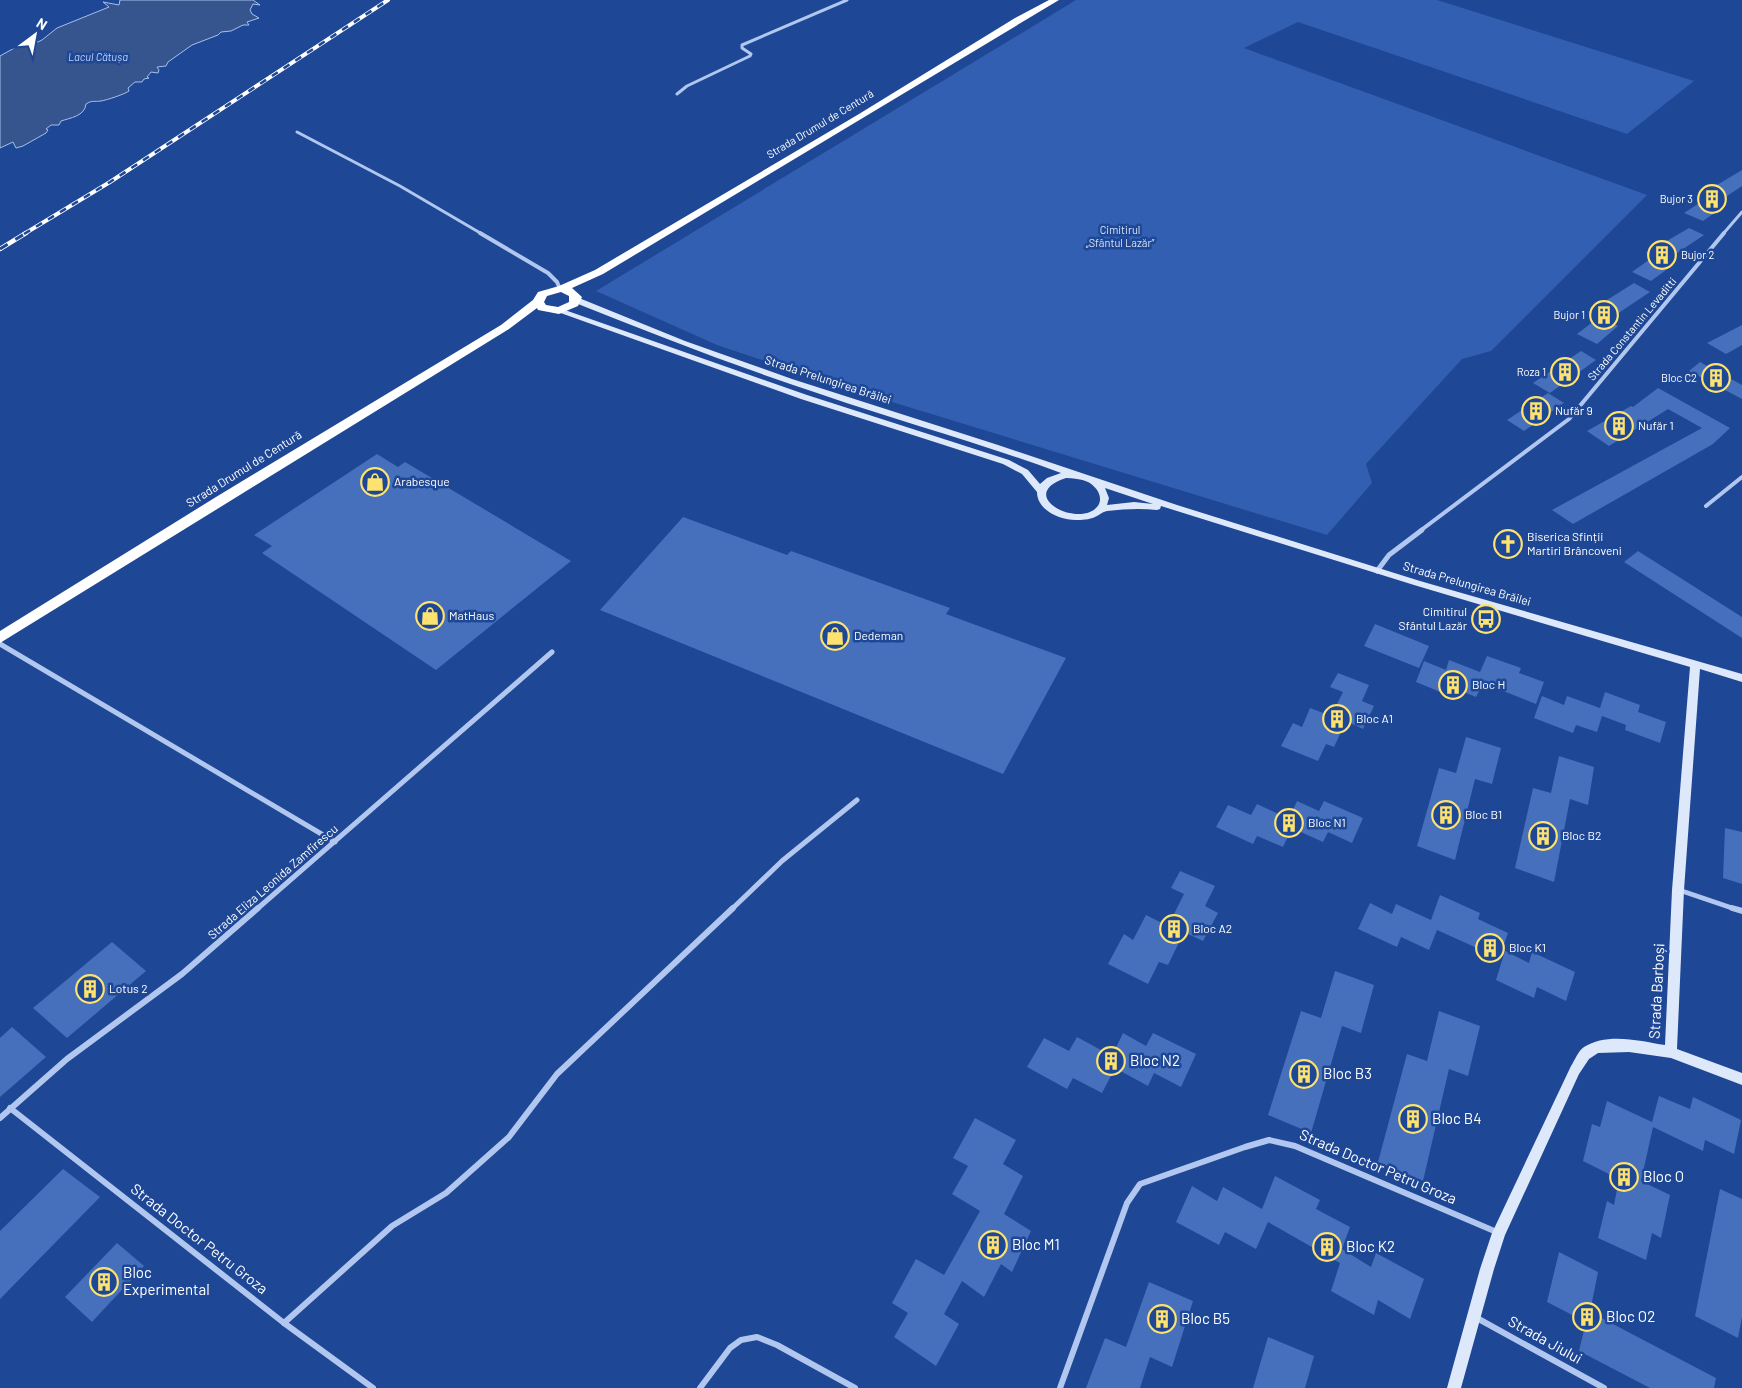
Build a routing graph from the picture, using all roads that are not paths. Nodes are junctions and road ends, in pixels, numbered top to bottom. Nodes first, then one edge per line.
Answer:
1 (847, 0) edge
2 (1055, 0) edge
3 (677, 94) dead end
4 (297, 132) dead end
5 (1742, 212) edge
6 (599, 272) junction
7 (560, 289) junction
8 (576, 299) junction
9 (538, 302) junction
10 (556, 311) junction
11 (505, 327) junction
12 (1074, 475) junction
13 (1742, 477) edge
14 (1094, 481) junction
15 (1041, 491) junction
16 (1706, 506) dead end
17 (1100, 509) junction
18 (1185, 512) junction
19 (1377, 571) junction
20 (0, 638) edge
21 (0, 644) edge
22 (552, 652) dead end
23 (1695, 664) junction
24 (1742, 678) edge
25 (857, 800) dead end
26 (335, 842) junction
27 (1678, 890) junction
28 (1742, 911) edge
29 (1671, 1052) junction
30 (1742, 1080) edge
31 (10, 1108) junction
32 (0, 1118) edge
33 (1499, 1233) junction
34 (1474, 1316) junction
35 (284, 1323) junction
36 (374, 1388) edge
37 (700, 1388) edge
38 (855, 1388) edge
39 (1060, 1388) edge
40 (1454, 1388) edge
41 (1604, 1388) edge

1 - 3 street
2 - 6 highway, Strada Drumul de Centură
4 - 7 street
5 - 19 street, Strada Constantin Levaditti
6 - 7 highway
6 - 8 highway
7 - 8 highway
7 - 9 highway
8 - 10 highway
8 - 12 main road, Strada Prelungirea Brăilei
9 - 10 highway
9 - 11 highway
10 - 11 highway
10 - 15 main road, Strada Prelungirea Brăilei
11 - 20 highway, Strada Drumul de Centură
12 - 14 main road
12 - 15 main road
13 - 16 street
14 - 17 main road
14 - 18 main road, Strada Prelungirea Brăilei
15 - 17 main road
17 - 18 main road, Strada Prelungirea Brăilei
18 - 19 main road, Strada Prelungirea Brăilei
19 - 23 main road, Strada Prelungirea Brăilei
21 - 26 street
22 - 26 street, Strada Eliza Leonida Zamfirescu
23 - 24 main road, Strada Prelungirea Brăilei
23 - 27 main road, Strada Barboși
25 - 35 street
26 - 31 street, Strada Eliza Leonida Zamfirescu
27 - 28 street
27 - 29 main road, Strada Barboși
29 - 30 main road
29 - 33 main road, Strada Barboși
31 - 32 street, Strada Eliza Leonida Zamfirescu
31 - 35 street, Strada Doctor Petru Groza
33 - 34 main road, Strada Barboși
33 - 39 street, Strada Doctor Petru Groza
34 - 40 main road, Strada Barboși
34 - 41 street, Strada Jiului
35 - 36 street, Strada Doctor Petru Groza
37 - 38 street

